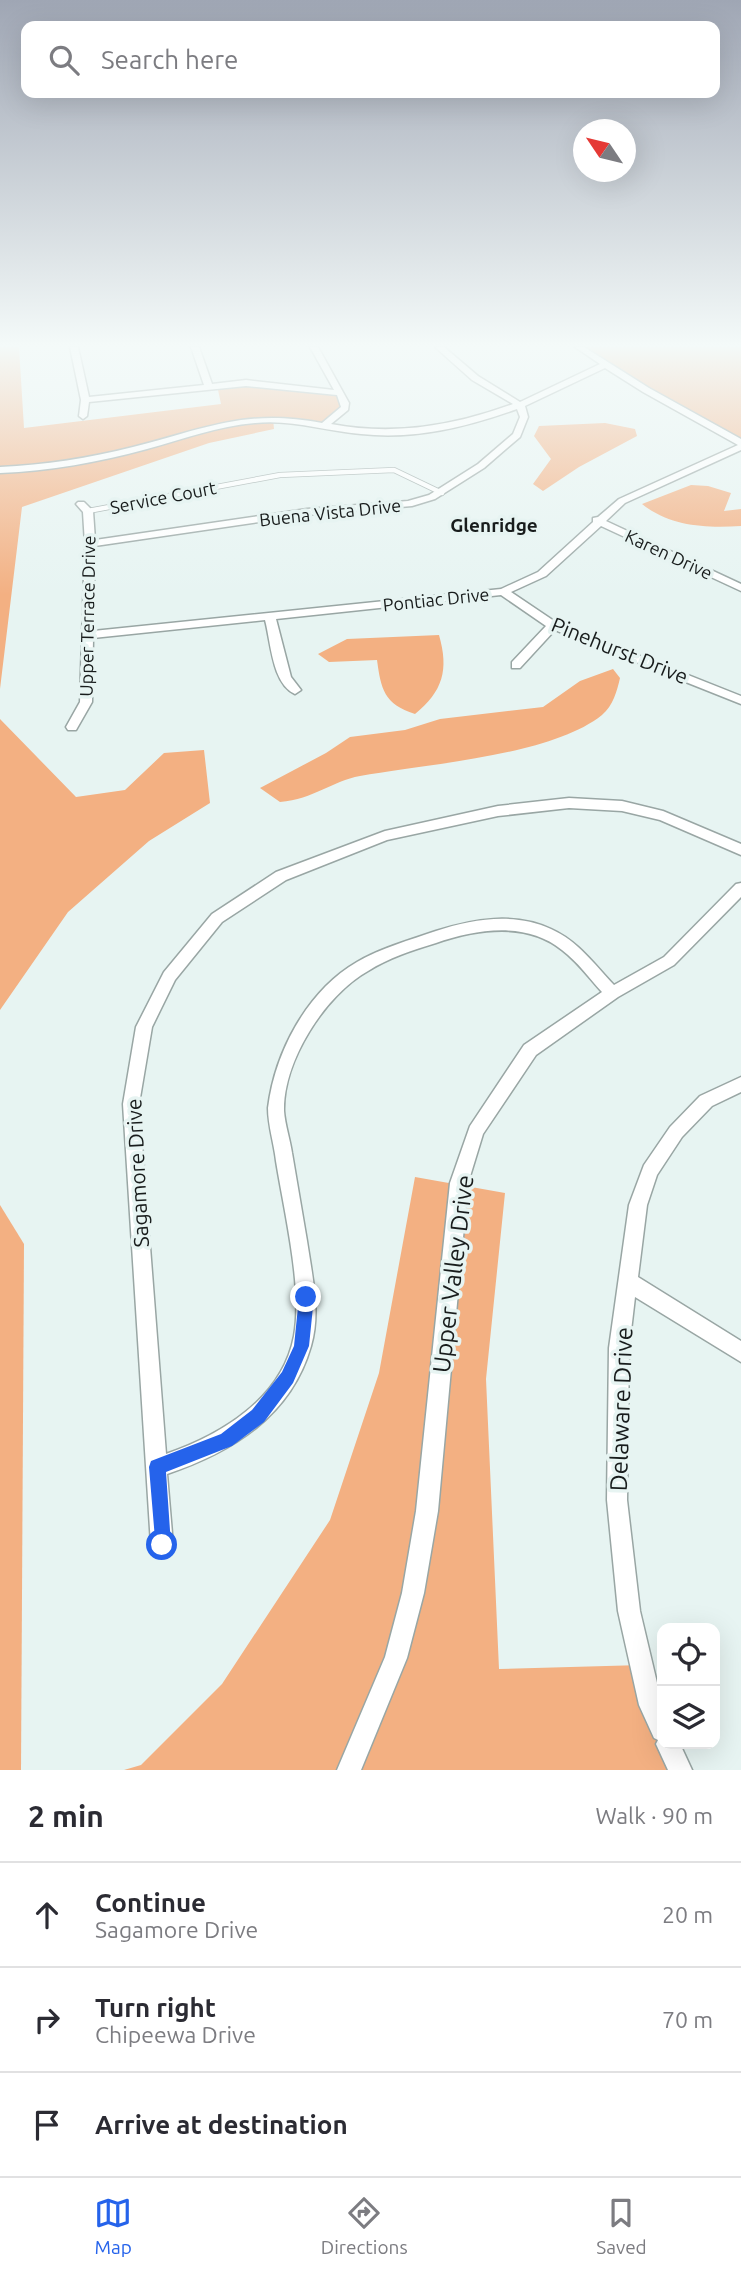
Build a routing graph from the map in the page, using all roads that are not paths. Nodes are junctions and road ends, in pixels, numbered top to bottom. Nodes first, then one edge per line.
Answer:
1 (214, 430) edge
2 (354, 430) edge
3 (421, 430) edge
4 (519, 430) edge
5 (715, 430) edge
6 (741, 445) edge
7 (0, 470) edge
8 (442, 493) junction
9 (84, 508) joint
10 (597, 520) junction
11 (90, 544) junction
12 (741, 588) edge
13 (503, 592) junction
14 (270, 617) junction
15 (553, 625) junction
16 (88, 635) junction
17 (516, 664) dead end
18 (295, 690) dead end
19 (741, 700) edge
20 (72, 727) dead end
21 (741, 850) edge
22 (741, 888) edge
23 (613, 993) junction
24 (741, 1084) edge
25 (630, 1283) junction
26 (741, 1352) edge
27 (157, 1467) junction
28 (162, 1545) dead end
29 (657, 1719) edge
30 (670, 1749) edge
31 (349, 1770) edge
32 (680, 1770) edge

1 - 7 street
2 - 3 street
4 - 8 street, Buena Vista Drive
5 - 6 street
6 - 10 street, Pontiac Drive
8 - 9 lane, Service Court
8 - 11 street, Buena Vista Drive
9 - 11 street, Upper Terrace Drive
10 - 12 street, Karen Drive
10 - 13 street, Pontiac Drive
11 - 16 street, Upper Terrace Drive
13 - 14 street, Pontiac Drive
13 - 15 street, Pinehurst Drive
14 - 16 street, Pontiac Drive
14 - 18 street
15 - 17 street
15 - 19 street, Pinehurst Drive
16 - 20 street, Upper Terrace Drive
21 - 27 street, Sagamore Drive
22 - 23 street, Upper Valley Drive
23 - 27 street
23 - 31 street, Upper Valley Drive
24 - 25 street, Delaware Drive
25 - 26 street
25 - 29 street, Delaware Drive
27 - 28 street, Sagamore Drive
30 - 32 street

